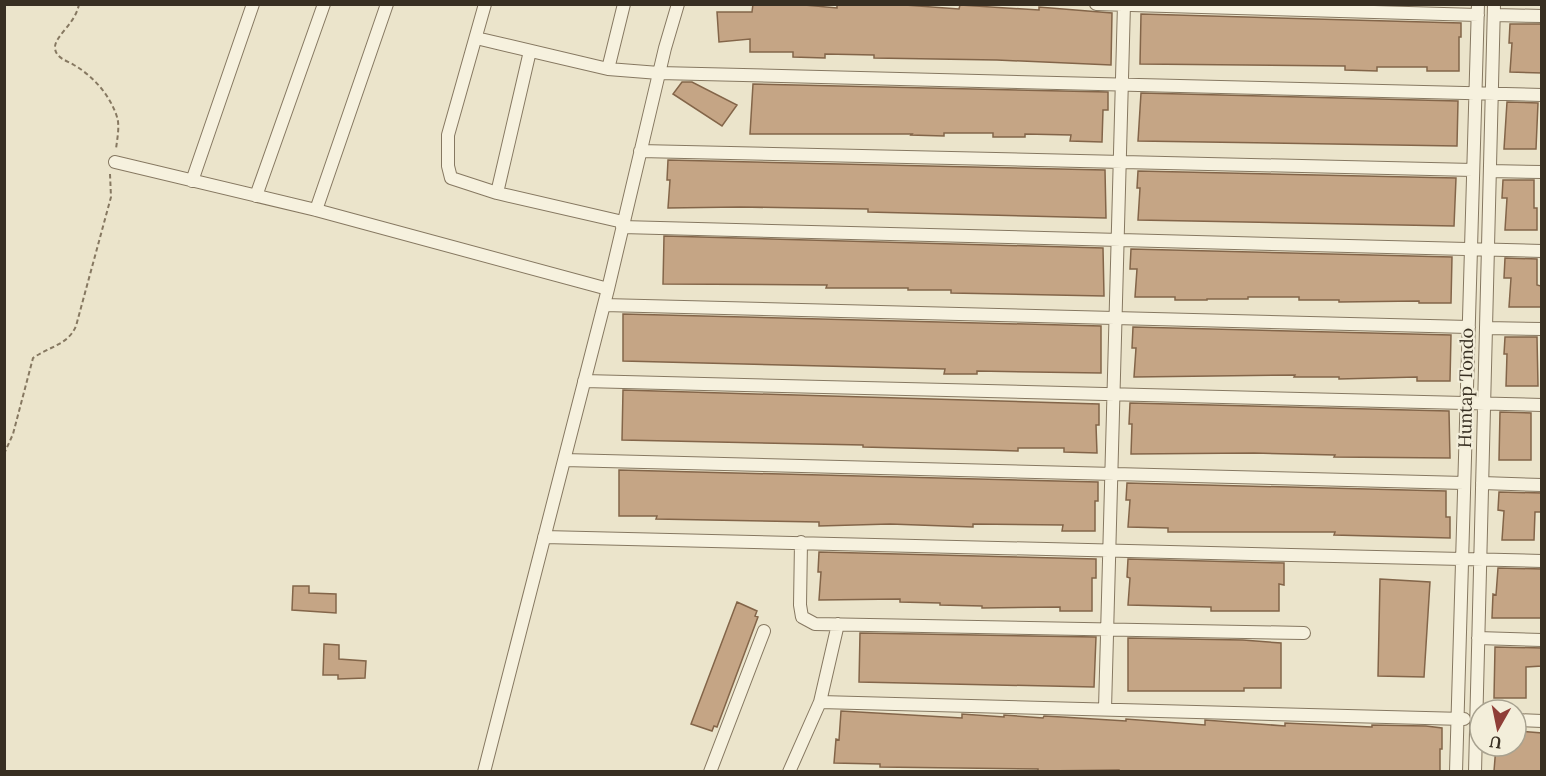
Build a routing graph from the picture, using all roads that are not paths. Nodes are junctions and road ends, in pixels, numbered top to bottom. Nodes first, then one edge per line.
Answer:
1 (253, 4) edge
2 (324, 4) edge
3 (387, 4) edge
4 (486, 4) edge
5 (624, 4) edge
6 (678, 4) edge
7 (1096, 4) edge
8 (1124, 5) edge
9 (1478, 10) edge
10 (1494, 10) edge
11 (1542, 16) edge
12 (476, 38) junction
13 (530, 51) junction
14 (608, 69) junction
15 (659, 73) junction
16 (1122, 84) junction
17 (1475, 93) junction
18 (1492, 94) junction
19 (1542, 95) edge
20 (640, 151) junction
21 (115, 162) road end
22 (1120, 162) junction
23 (1473, 170) junction
24 (1490, 171) junction
25 (1542, 172) edge
26 (192, 181) junction
27 (497, 193) junction
28 (256, 196) junction
29 (316, 210) junction
30 (622, 224) junction
31 (1118, 240) junction
32 (1471, 249) junction
33 (1488, 249) junction
34 (1542, 251) edge
35 (608, 289) junction
36 (604, 305) junction
37 (1116, 318) junction
38 (1469, 327) junction
39 (1486, 327) junction
40 (1542, 329) edge
41 (584, 381) junction
42 (1114, 394) junction
43 (1466, 403) junction
44 (1484, 404) junction
45 (1542, 405) edge
46 (564, 460) junction
47 (1112, 474) junction
48 (1464, 483) junction
49 (1482, 483) junction
50 (1542, 484) edge
51 (544, 537) junction
52 (801, 542) junction
53 (1110, 550) junction
54 (1462, 559) junction
55 (1480, 560) junction
56 (1542, 561) edge
57 (838, 624) junction
58 (1108, 629) junction
59 (764, 631) dead end
60 (1304, 633) dead end
61 (1478, 638) junction
62 (1542, 640) edge
63 (1478, 698) edge
64 (820, 702) junction
65 (1106, 709) junction
66 (1458, 718) junction
67 (1468, 718) edge
68 (484, 771) edge
69 (710, 771) edge
70 (789, 771) edge
71 (1456, 771) edge

1 - 26 street
2 - 28 street
3 - 29 street
4 - 12 street
5 - 14 street
6 - 15 street
7 - 8 street
8 - 9 street
8 - 16 street
9 - 17 street
10 - 11 street
10 - 18 street, Huntap Tondo
12 - 13 street
12 - 27 street
13 - 14 street
13 - 27 street
14 - 15 street
15 - 16 street
15 - 20 street
16 - 17 street
16 - 22 street
17 - 18 street
17 - 23 street
18 - 19 street
18 - 24 street, Huntap Tondo
20 - 22 street
20 - 30 street
21 - 26 street
22 - 23 street
22 - 31 street
23 - 32 street
24 - 25 street
24 - 33 street, Huntap Tondo
26 - 28 street
27 - 30 street
28 - 29 street
29 - 35 street
30 - 31 street
30 - 35 street
31 - 32 street
31 - 37 street
32 - 33 street
32 - 38 street
33 - 34 street
33 - 39 street, Huntap Tondo
35 - 36 street
36 - 37 street
36 - 41 street
37 - 38 street
37 - 42 street
38 - 43 street
39 - 40 street
39 - 44 street, Huntap Tondo
41 - 42 street
41 - 46 street
42 - 43 street
42 - 47 street
43 - 44 street
43 - 48 street
44 - 45 street
44 - 49 street, Huntap Tondo
46 - 47 street
46 - 51 street
47 - 48 street
47 - 53 street
48 - 54 street
49 - 50 street
49 - 55 street, Huntap Tondo
51 - 52 street
51 - 68 street
52 - 53 street
52 - 57 street
53 - 54 street
53 - 58 street
54 - 55 street
54 - 66 street
55 - 56 street
55 - 61 street, Huntap Tondo
57 - 58 street
57 - 64 street
58 - 60 street
58 - 65 street
59 - 69 street
61 - 62 street
61 - 63 street, Huntap Tondo
64 - 65 street
64 - 70 street
65 - 66 street
66 - 67 street
66 - 71 street

